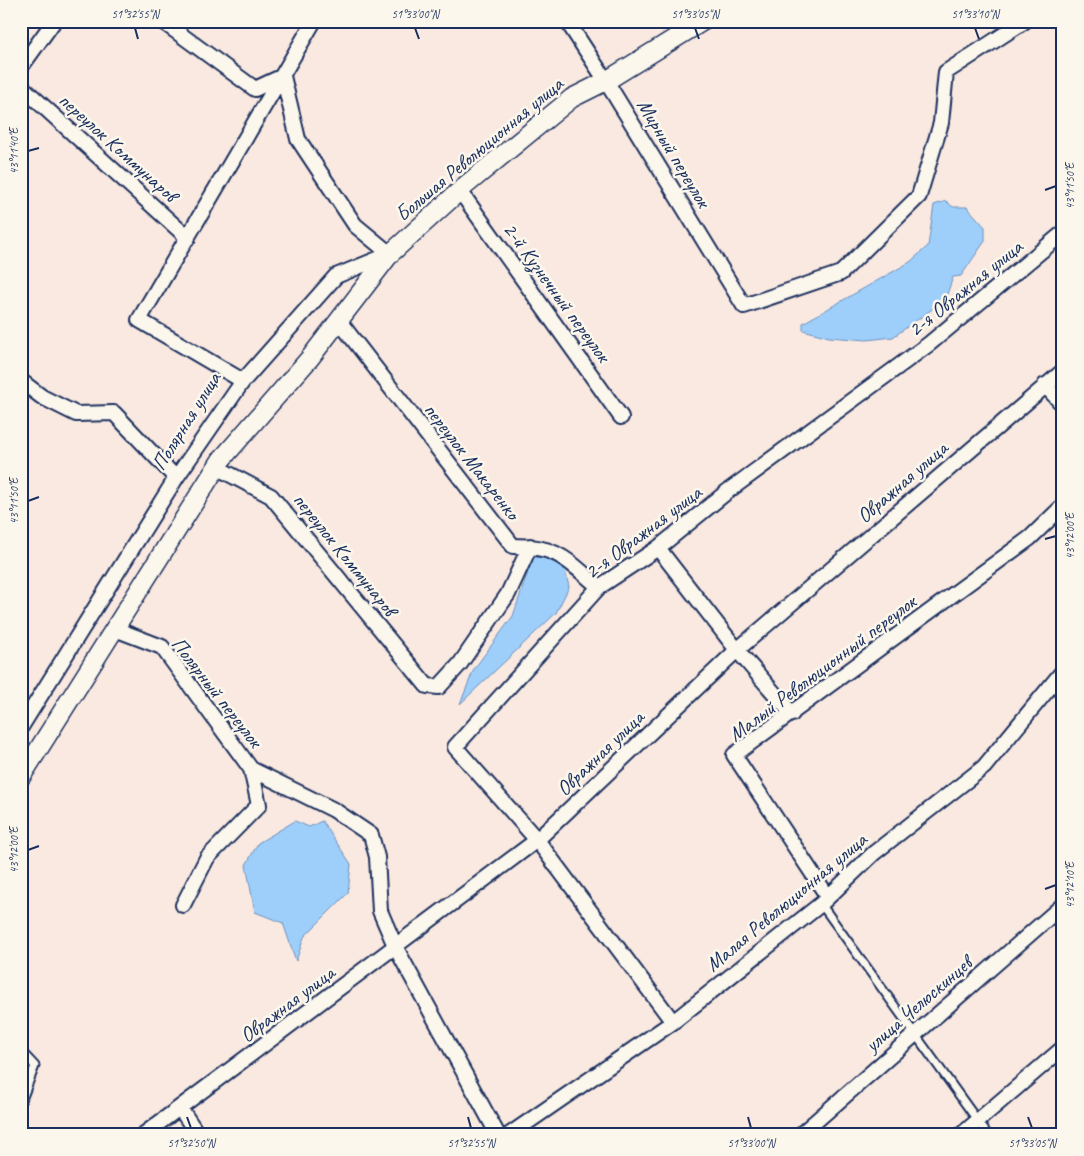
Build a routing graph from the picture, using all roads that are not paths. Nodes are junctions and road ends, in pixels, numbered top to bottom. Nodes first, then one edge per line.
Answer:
1 (54, 21) edge
2 (162, 21) edge
3 (314, 21) edge
4 (568, 21) edge
5 (703, 21) edge
6 (1025, 21) edge
7 (21, 67) edge
8 (283, 76) junction
9 (606, 81) junction
10 (21, 86) edge
11 (460, 191) junction
12 (1063, 233) edge
13 (188, 238) junction
14 (390, 254) junction
15 (339, 321) junction
16 (1063, 371) edge
17 (21, 381) edge
18 (243, 381) junction
19 (1045, 385) junction
20 (1063, 405) edge
21 (622, 417) dead end
22 (216, 467) junction
23 (176, 478) junction
24 (1063, 506) edge
25 (530, 546) junction
26 (658, 548) junction
27 (599, 587) junction
28 (115, 629) junction
29 (737, 650) junction
30 (1063, 671) edge
31 (792, 714) junction
32 (21, 727) edge
33 (251, 769) junction
34 (21, 777) edge
35 (537, 840) junction
36 (825, 901) junction
37 (183, 905) dead end
38 (1063, 905) edge
39 (396, 948) junction
40 (673, 1022) junction
41 (914, 1033) junction
42 (1063, 1048) edge
43 (21, 1051) edge
44 (21, 1102) edge
45 (180, 1108) junction
46 (978, 1120) junction
47 (143, 1135) edge
48 (198, 1135) edge
49 (498, 1135) edge
50 (510, 1135) edge
51 (800, 1135) edge
52 (961, 1135) edge
53 (988, 1135) edge

1 - 7 street
2 - 8 street
3 - 8 street, Полярная улица
4 - 9 street, Мирный переулок
5 - 9 street, Большая Революционная улица
6 - 9 street, Мирный переулок
8 - 13 street, Полярная улица
8 - 14 street
9 - 11 street, Большая Революционная улица
10 - 13 street, переулок Коммунаров
11 - 14 street, Большая Революционная улица
11 - 21 street, 2-й Кузнечный переулок
12 - 26 street, 2-я Овражная улица
13 - 18 street, Полярная улица
14 - 15 street, Большая Революционная улица
14 - 18 street, Большая Революционная улица
15 - 22 street
15 - 25 street, переулок Макаренко
16 - 19 street, Овражная улица
17 - 23 street
18 - 23 street, Полярная улица
19 - 20 street
19 - 29 street, Овражная улица
22 - 25 street, переулок Коммунаров
22 - 28 street
23 - 32 street, Полярная улица
24 - 31 street, Малый Революционный переулок
25 - 27 street, переулок Макаренко
26 - 27 street, 2-я Овражная улица
26 - 29 street
27 - 35 street, 2-я Овражная улица
28 - 33 street, Полярный переулок
28 - 34 street
29 - 31 street
29 - 35 street, Овражная улица
30 - 36 street, Малая Революционная улица
31 - 36 street, Малый Революционный переулок
33 - 37 street, Полярный переулок
33 - 39 street
35 - 39 street, Овражная улица
35 - 40 street, 2-я Овражная улица
36 - 40 street, Малая Революционная улица
36 - 41 lane
38 - 41 street, улица Челюскинцев
39 - 45 street, Овражная улица
39 - 49 street
40 - 50 street, Малая Революционная улица
41 - 46 lane
41 - 51 street, улица Челюскинцев
42 - 46 street
43 - 44 lane
45 - 47 street, Овражная улица
45 - 48 street
46 - 52 street
46 - 53 lane

